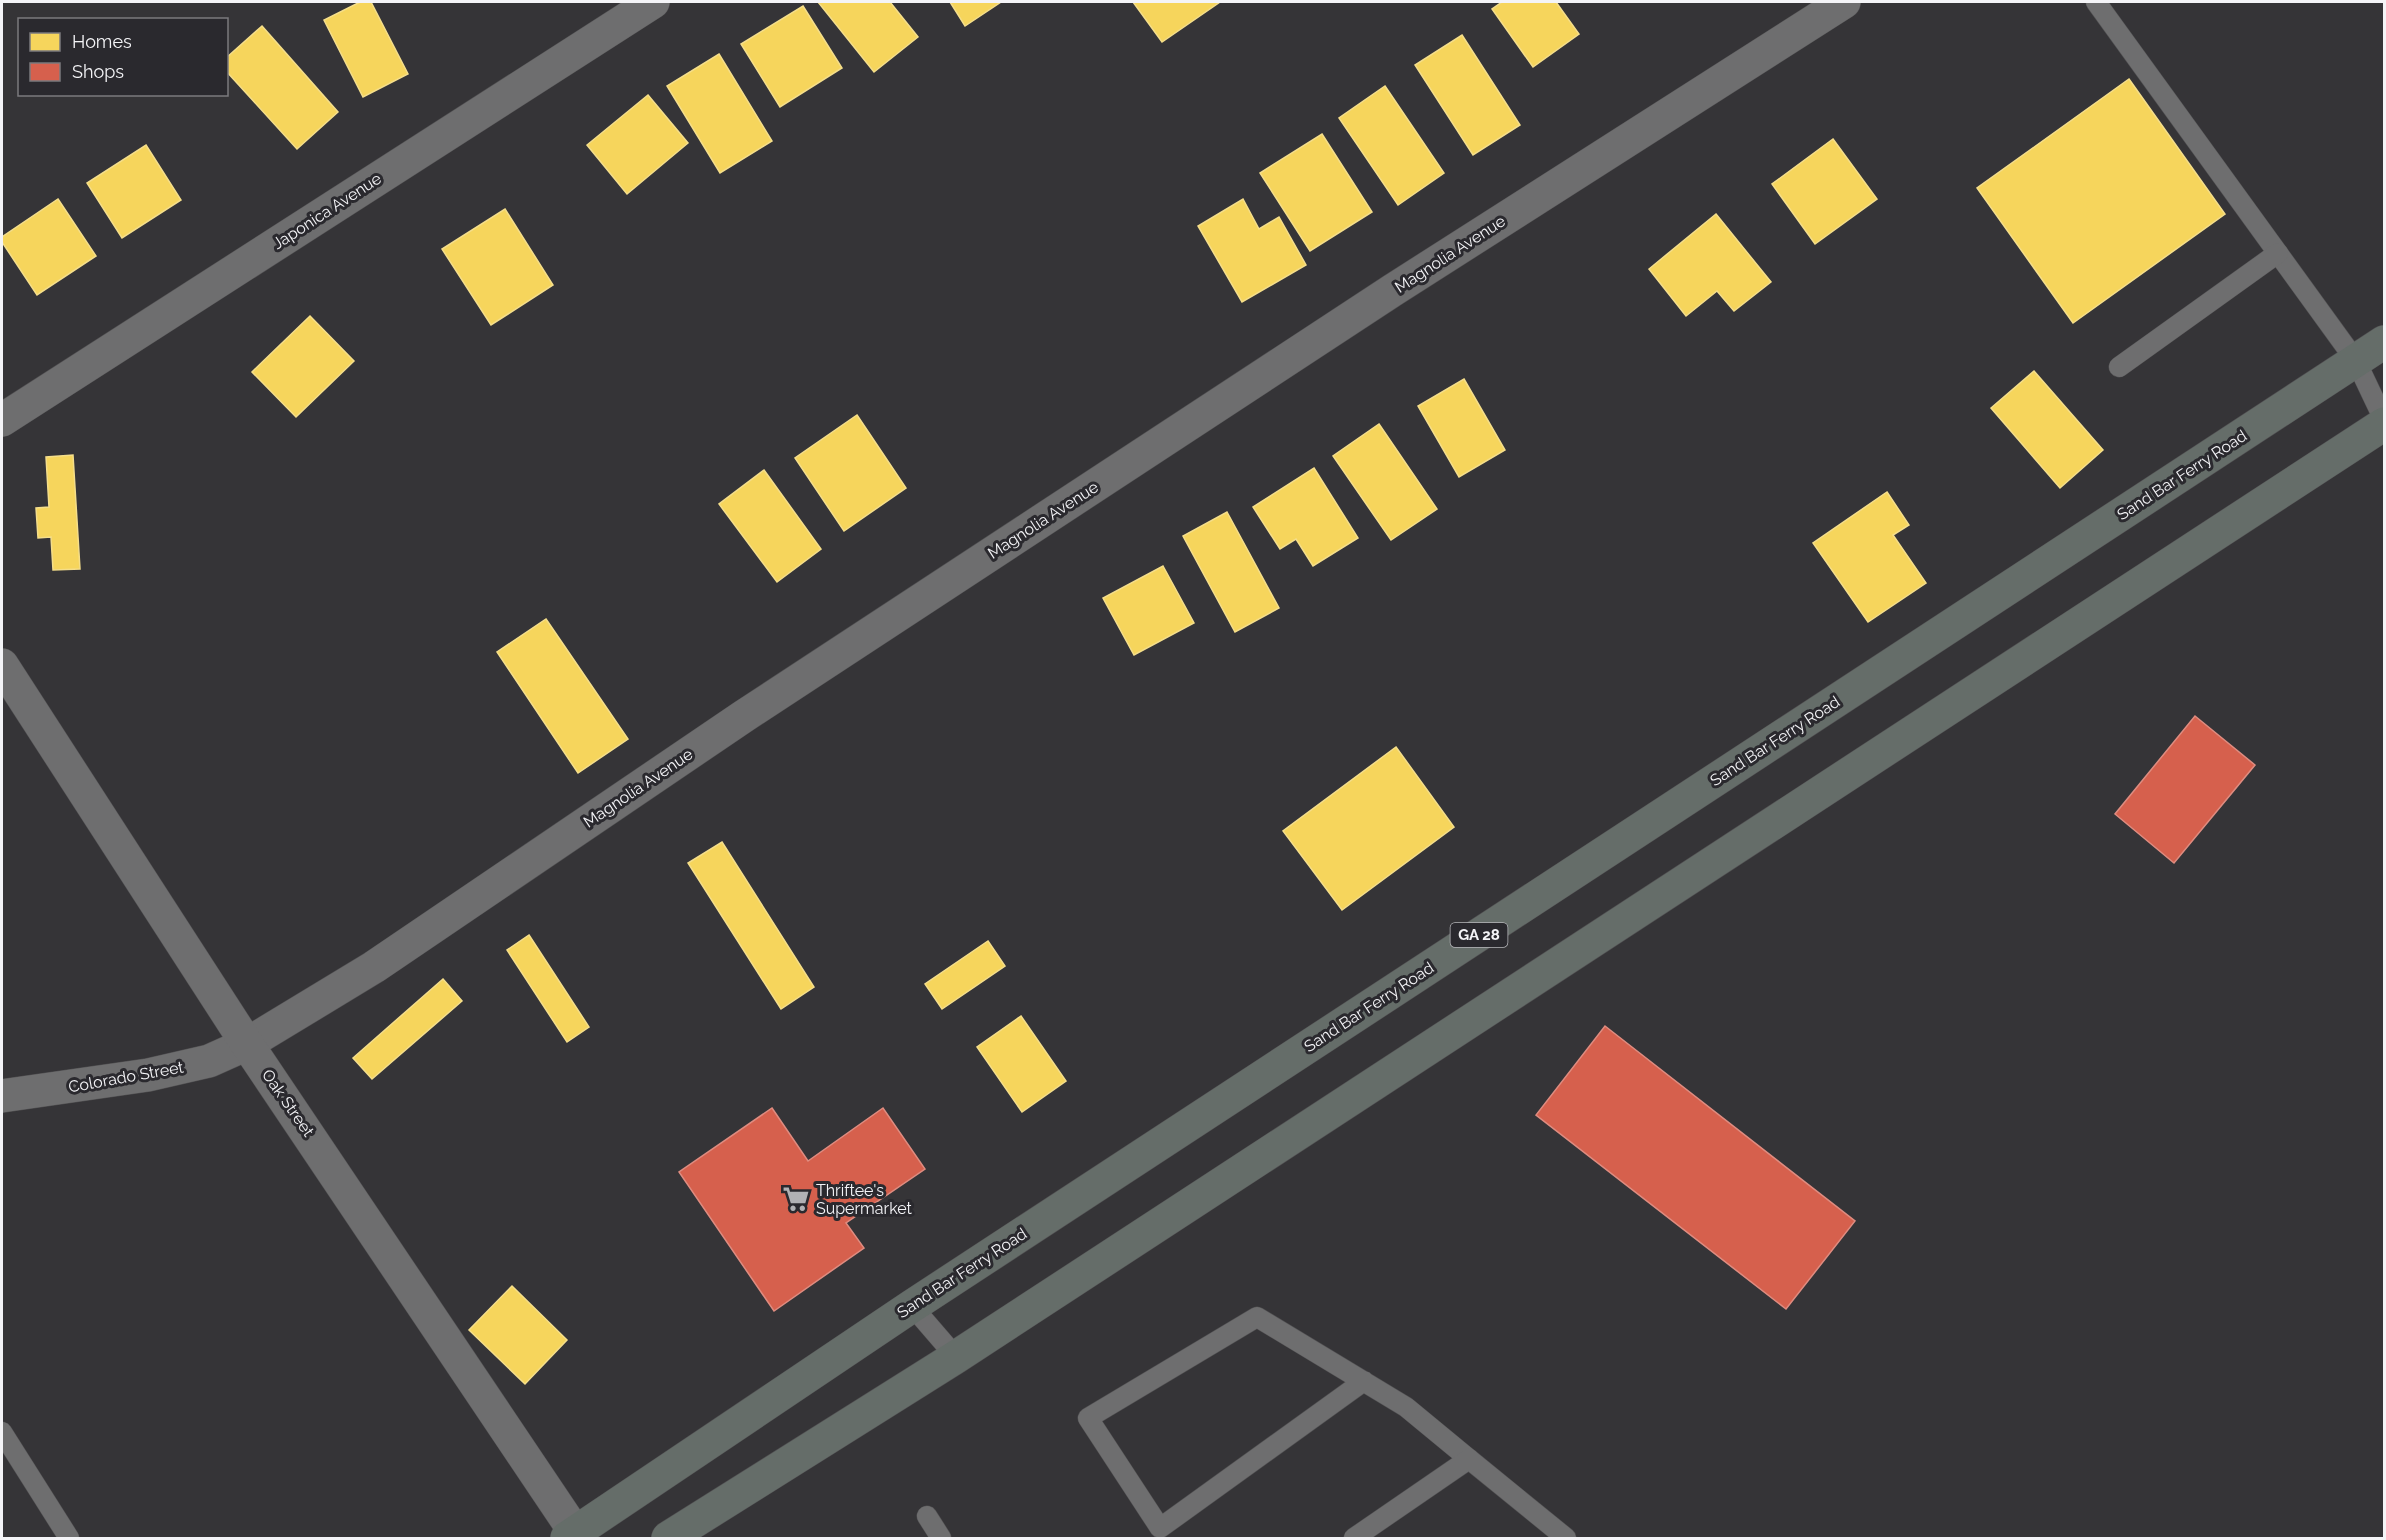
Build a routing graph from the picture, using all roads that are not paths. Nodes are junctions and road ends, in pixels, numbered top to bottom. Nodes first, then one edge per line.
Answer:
1 (653, 2) edge
2 (1844, 2) edge
3 (2096, 2) edge
4 (2278, 253) junction
5 (2385, 342) edge
6 (2356, 361) junction
7 (2119, 367) dead end
8 (2, 420) edge
9 (2385, 422) edge
10 (2, 665) edge
11 (247, 1044) junction
12 (2, 1096) edge
13 (912, 1306) junction
14 (956, 1357) junction
15 (1364, 1381) junction
16 (2, 1432) edge
17 (1468, 1459) junction
18 (927, 1516) dead end
19 (1153, 1533) edge
20 (574, 1536) edge
21 (1558, 1537) edge
22 (69, 1539) edge
23 (668, 1539) edge
24 (941, 1539) edge
25 (1354, 1539) edge

1 - 8 street, Japonica Avenue
2 - 11 street, Magnolia Avenue
3 - 4 lane
4 - 6 lane
4 - 7 lane
5 - 6 main road, Sand Bar Ferry Road / GA 28
6 - 9 lane
6 - 13 main road, Sand Bar Ferry Road / GA 28
9 - 14 main road
10 - 11 street, Oak Street
11 - 12 street, Colorado Street
11 - 20 street, Oak Street
13 - 14 lane
13 - 20 main road, Sand Bar Ferry Road / GA 28
14 - 23 main road
15 - 17 lane
15 - 19 lane
15 - 19 lane
16 - 22 lane
17 - 21 lane
17 - 25 lane
18 - 24 lane

